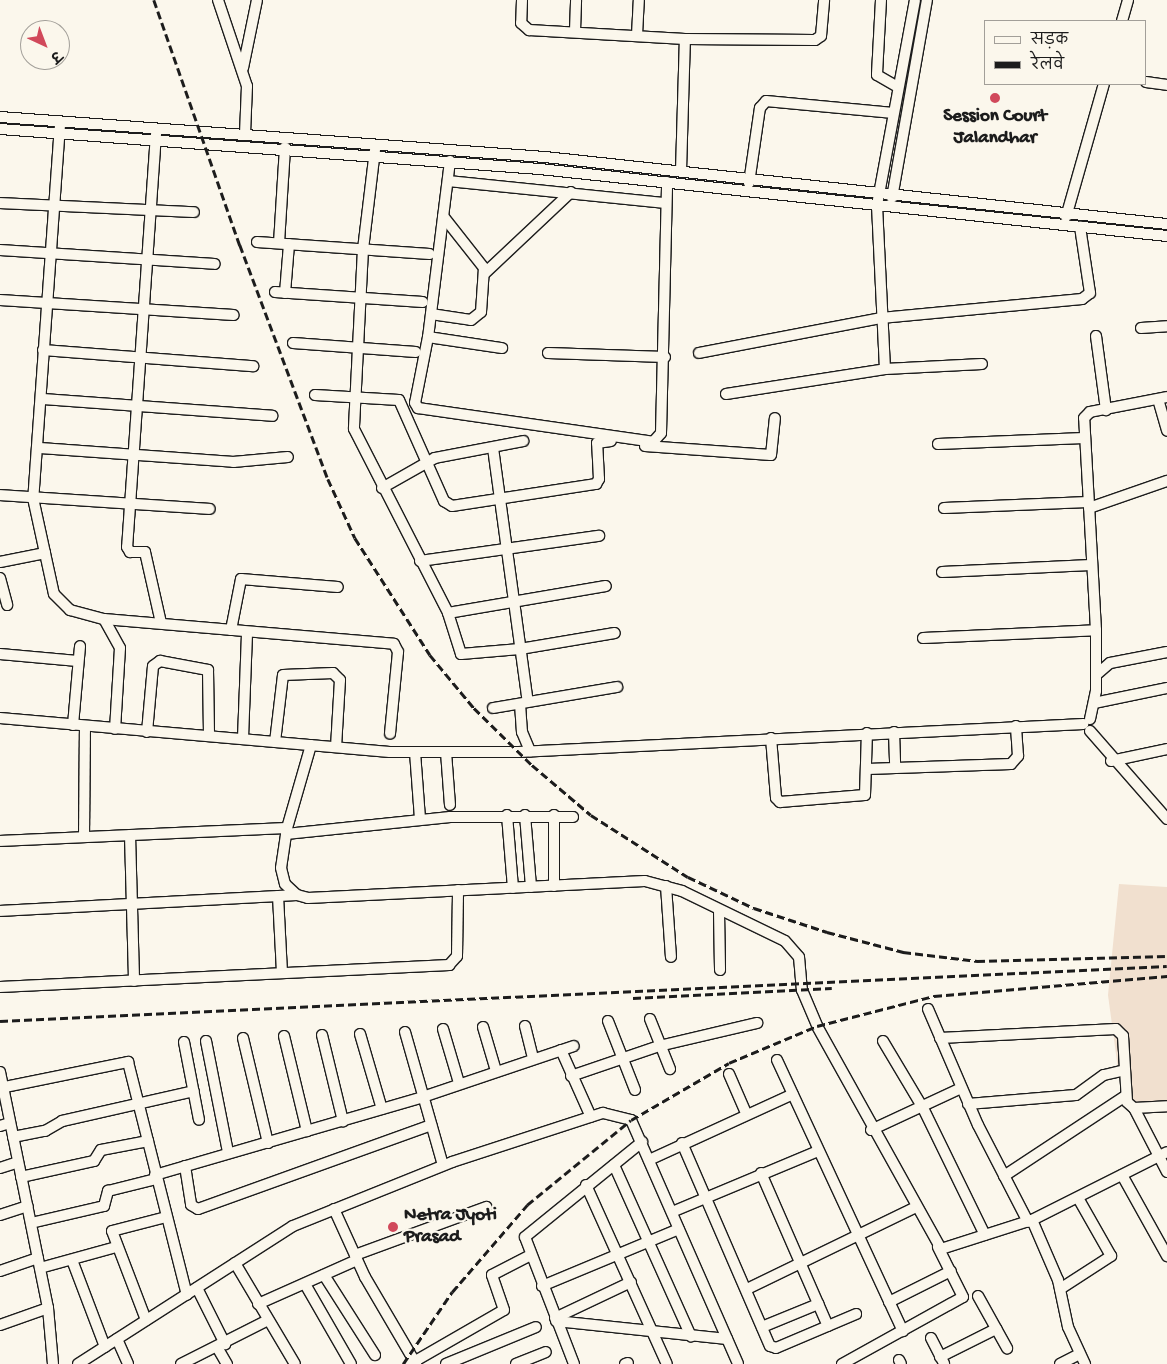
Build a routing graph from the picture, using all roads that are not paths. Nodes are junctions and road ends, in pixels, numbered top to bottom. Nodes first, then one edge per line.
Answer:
1 (218, 0) edge
2 (258, 0) edge
3 (522, 0) edge
4 (576, 0) edge
5 (639, 0) edge
6 (824, 0) edge
7 (882, 0) edge
8 (915, 0) edge
9 (927, 0) edge
10 (1128, 0) edge
11 (1122, 20) edge
12 (575, 31) junction
13 (637, 35) junction
14 (685, 39) junction
15 (907, 44) junction
16 (918, 46) junction
17 (243, 68) junction
18 (1147, 82) edge
19 (1104, 85) edge
20 (1167, 85) edge
21 (898, 87) junction
22 (893, 113) junction
23 (0, 117) edge
24 (60, 126) junction
25 (0, 129) edge
26 (156, 133) junction
27 (245, 134) junction
28 (376, 143) junction
29 (284, 147) junction
30 (374, 155) junction
31 (450, 161) junction
32 (680, 171) junction
33 (750, 178) junction
34 (448, 181) junction
35 (667, 182) junction
36 (748, 191) junction
37 (571, 192) junction
38 (880, 192) junction
39 (893, 194) junction
40 (0, 203) edge
41 (666, 203) junction
42 (877, 205) junction
43 (54, 207) junction
44 (891, 207) junction
45 (149, 211) junction
46 (194, 212) dead end
47 (1067, 213) junction
48 (444, 216) junction
49 (1167, 224) edge
50 (1063, 225) junction
51 (1080, 227) junction
52 (1167, 236) edge
53 (257, 242) dead end
54 (284, 244) junction
55 (363, 249) junction
56 (0, 250) edge
57 (51, 253) junction
58 (430, 254) dead end
59 (145, 259) junction
60 (215, 264) dead end
61 (485, 274) junction
62 (360, 298) junction
63 (0, 300) edge
64 (423, 302) dead end
65 (47, 303) junction
66 (141, 309) junction
67 (431, 314) junction
68 (234, 315) dead end
69 (881, 318) junction
70 (1167, 326) edge
71 (1141, 328) dead end
72 (1096, 336) dead end
73 (428, 337) junction
74 (293, 343) dead end
75 (358, 346) junction
76 (502, 348) dead end
77 (44, 350) junction
78 (416, 352) dead end
79 (548, 353) dead end
80 (699, 353) dead end
81 (138, 357) junction
82 (665, 357) junction
83 (982, 364) dead end
84 (253, 366) dead end
85 (885, 370) junction
86 (315, 394) dead end
87 (726, 394) dead end
88 (354, 397) junction
89 (1163, 398) edge
90 (43, 399) junction
91 (135, 404) junction
92 (1106, 410) junction
93 (272, 416) dead end
94 (775, 418) dead end
95 (1167, 431) edge
96 (1084, 438) junction
97 (523, 441) dead end
98 (938, 444) dead end
99 (40, 448) junction
100 (493, 448) junction
101 (132, 454) junction
102 (288, 457) dead end
103 (427, 462) junction
104 (1167, 481) edge
105 (382, 488) junction
106 (0, 495) edge
107 (33, 498) junction
108 (500, 500) junction
109 (130, 503) junction
110 (1088, 505) junction
111 (944, 508) dead end
112 (210, 509) dead end
113 (599, 536) dead end
114 (506, 549) junction
115 (45, 553) junction
116 (420, 561) junction
117 (0, 562) edge
118 (1091, 564) junction
119 (942, 572) dead end
120 (0, 578) edge
121 (606, 586) dead end
122 (338, 587) dead end
123 (514, 602) junction
124 (7, 605) dead end
125 (448, 613) junction
126 (104, 618) junction
127 (161, 623) junction
128 (231, 630) junction
129 (1096, 630) junction
130 (247, 633) junction
131 (615, 633) dead end
132 (923, 638) dead end
133 (80, 646) dead end
134 (520, 650) junction
135 (1167, 652) edge
136 (0, 654) edge
137 (78, 661) junction
138 (1096, 676) junction
139 (617, 687) dead end
140 (1167, 688) edge
141 (524, 703) junction
142 (1094, 703) junction
143 (493, 708) dead end
144 (0, 718) edge
145 (73, 725) junction
146 (1087, 725) junction
147 (84, 726) junction
148 (1016, 726) junction
149 (115, 729) junction
150 (146, 732) junction
151 (894, 732) junction
152 (868, 733) junction
153 (390, 734) dead end
154 (209, 736) junction
155 (243, 738) junction
156 (771, 738) junction
157 (275, 742) junction
158 (310, 745) junction
159 (336, 747) junction
160 (1167, 749) edge
161 (530, 751) junction
162 (416, 752) junction
163 (446, 752) junction
164 (1111, 761) junction
165 (896, 768) junction
166 (867, 769) junction
167 (450, 805) dead end
168 (506, 815) junction
169 (525, 815) junction
170 (554, 815) junction
171 (573, 816) dead end
172 (1166, 817) edge
173 (420, 819) junction
174 (286, 831) junction
175 (130, 835) junction
176 (84, 837) junction
177 (0, 841) edge
178 (554, 886) junction
179 (666, 886) junction
180 (531, 887) junction
181 (512, 888) junction
182 (458, 890) junction
183 (297, 894) junction
184 (278, 896) junction
185 (132, 905) junction
186 (0, 911) edge
187 (719, 911) junction
188 (671, 957) dead end
189 (720, 970) dead end
190 (282, 973) junction
191 (134, 981) junction
192 (0, 987) edge
193 (928, 1009) dead end
194 (650, 1019) dead end
195 (608, 1021) dead end
196 (756, 1023) dead end
197 (483, 1026) dead end
198 (525, 1026) dead end
199 (443, 1029) dead end
200 (405, 1032) dead end
201 (360, 1034) dead end
202 (322, 1035) dead end
203 (284, 1036) dead end
204 (243, 1038) dead end
205 (940, 1038) junction
206 (206, 1041) dead end
207 (883, 1041) dead end
208 (184, 1042) dead end
209 (574, 1046) dead end
210 (659, 1046) junction
211 (561, 1050) junction
212 (533, 1057) junction
213 (622, 1057) junction
214 (777, 1060) dead end
215 (670, 1069) dead end
216 (496, 1071) junction
217 (1121, 1071) junction
218 (0, 1072) edge
219 (729, 1074) dead end
220 (571, 1076) junction
221 (459, 1083) junction
222 (2, 1088) edge
223 (961, 1088) junction
224 (634, 1090) dead end
225 (194, 1091) junction
226 (792, 1094) junction
227 (423, 1097) junction
228 (1124, 1097) junction
229 (140, 1102) junction
230 (968, 1104) junction
231 (1167, 1106) edge
232 (923, 1108) junction
233 (1134, 1108) junction
234 (382, 1109) junction
235 (746, 1114) junction
236 (591, 1117) junction
237 (199, 1120) dead end
238 (343, 1120) junction
239 (10, 1123) junction
240 (431, 1125) junction
241 (0, 1126) edge
242 (872, 1130) junction
243 (307, 1131) junction
244 (14, 1137) junction
245 (148, 1140) junction
246 (268, 1142) junction
247 (642, 1142) junction
248 (682, 1143) junction
249 (818, 1151) junction
250 (228, 1152) junction
251 (1163, 1154) edge
252 (649, 1160) junction
253 (18, 1162) junction
254 (614, 1164) junction
255 (185, 1166) junction
256 (444, 1166) junction
257 (0, 1168) edge
258 (1167, 1172) edge
259 (761, 1173) junction
260 (1122, 1175) junction
261 (21, 1176) junction
262 (1004, 1176) junction
263 (156, 1177) junction
264 (586, 1185) junction
265 (705, 1197) junction
266 (1078, 1198) junction
267 (28, 1206) junction
268 (486, 1206) dead end
269 (916, 1207) junction
270 (334, 1209) junction
271 (672, 1212) junction
272 (0, 1215) edge
273 (166, 1217) junction
274 (1030, 1221) junction
275 (31, 1223) junction
276 (679, 1229) junction
277 (985, 1235) junction
278 (857, 1238) junction
279 (648, 1242) junction
280 (116, 1247) junction
281 (938, 1247) junction
282 (617, 1254) junction
283 (529, 1256) junction
284 (1167, 1256) edge
285 (356, 1258) junction
286 (72, 1260) junction
287 (39, 1263) junction
288 (235, 1263) junction
289 (800, 1266) junction
290 (0, 1271) edge
291 (951, 1271) junction
292 (324, 1275) junction
293 (631, 1282) junction
294 (305, 1284) junction
295 (542, 1286) junction
296 (197, 1288) junction
297 (747, 1289) junction
298 (1060, 1289) junction
299 (187, 1295) junction
300 (978, 1296) dead end
301 (889, 1302) junction
302 (258, 1304) junction
303 (818, 1304) junction
304 (48, 1308) junction
305 (856, 1314) dead end
306 (556, 1319) junction
307 (146, 1320) junction
308 (268, 1320) junction
309 (0, 1325) edge
310 (828, 1326) junction
311 (536, 1327) dead end
312 (762, 1327) junction
313 (652, 1328) junction
314 (996, 1329) junction
315 (903, 1331) junction
316 (691, 1336) junction
317 (931, 1338) dead end
318 (117, 1339) junction
319 (727, 1339) junction
320 (221, 1345) junction
321 (105, 1347) junction
322 (1007, 1348) dead end
323 (546, 1352) dead end
324 (1080, 1354) junction
325 (375, 1355) dead end
326 (942, 1360) edge
327 (413, 1362) edge
328 (53, 1364) edge
329 (78, 1364) edge
330 (128, 1364) edge
331 (181, 1364) edge
332 (227, 1364) edge
333 (295, 1364) edge
334 (352, 1364) edge
335 (446, 1364) edge
336 (516, 1364) edge
337 (574, 1364) edge
338 (667, 1364) edge
339 (738, 1364) edge
340 (842, 1364) edge
341 (1060, 1364) edge
342 (1085, 1364) edge

1 - 17 street
2 - 17 street
3 - 12 street
4 - 12 street
5 - 13 street
6 - 14 street
7 - 21 street
8 - 15 street
9 - 16 street
10 - 11 street
12 - 13 street
13 - 14 street
14 - 32 street
15 - 16 street
15 - 21 street
16 - 39 street
17 - 27 street
18 - 20 street
19 - 47 street
21 - 22 street
22 - 33 street
22 - 38 street
23 - 24 street
24 - 25 street
24 - 26 street
24 - 43 street
26 - 27 street
26 - 29 street
26 - 45 street
27 - 28 street
28 - 30 street
28 - 32 street
29 - 30 street
29 - 54 street
30 - 31 street
30 - 55 street
31 - 34 street
31 - 35 street
32 - 33 street
33 - 36 street
33 - 38 street
34 - 37 street
34 - 48 street
35 - 36 street
35 - 41 street
36 - 42 street
37 - 41 street
37 - 61 street
38 - 39 street
38 - 42 street
39 - 44 street
39 - 47 street
40 - 43 street
41 - 82 street
42 - 44 street
42 - 69 street
43 - 45 street
43 - 57 street
44 - 50 street
45 - 46 street
45 - 59 street
47 - 49 street
47 - 50 street
48 - 61 street
48 - 67 street
50 - 51 street
51 - 52 street
51 - 69 street
53 - 54 street
54 - 55 street
54 - 62 street
55 - 58 street
55 - 62 street
56 - 57 street
57 - 59 street
57 - 65 street
59 - 60 street
59 - 66 street
61 - 67 street
62 - 64 street
62 - 75 street
63 - 65 street
65 - 66 street
65 - 77 street
66 - 68 street
66 - 81 street
67 - 73 street
69 - 80 street
69 - 85 street
70 - 71 street
72 - 92 street
73 - 76 street
73 - 82 street
74 - 75 street
75 - 78 street
75 - 88 street
77 - 81 street
77 - 90 street
79 - 82 street
81 - 84 street
81 - 91 street
83 - 85 street
85 - 87 street
86 - 88 street
88 - 103 street
88 - 105 street
89 - 92 street
89 - 95 street
90 - 91 street
90 - 99 street
91 - 93 street
91 - 101 street
92 - 96 street
94 - 108 street
96 - 98 street
96 - 110 street
97 - 100 street
99 - 101 street
99 - 107 street
100 - 103 street
100 - 108 street
101 - 102 street
101 - 109 street
103 - 105 street
103 - 108 street
104 - 110 street
105 - 116 street
106 - 107 street
107 - 109 street
107 - 115 street
108 - 114 street
109 - 112 street
109 - 127 street
110 - 111 street
110 - 118 street
113 - 114 street
114 - 116 street
114 - 123 street
115 - 117 street
115 - 126 street
116 - 125 street
118 - 119 street
118 - 129 street
120 - 124 street
121 - 123 street
122 - 128 street
123 - 125 street
123 - 134 street
125 - 134 street
126 - 127 street
126 - 149 street
127 - 128 street
128 - 130 street
129 - 132 street
129 - 138 street
130 - 153 street
130 - 155 street
131 - 134 street
133 - 137 street
134 - 141 street
135 - 138 street
136 - 137 street
137 - 145 street
138 - 142 street
139 - 141 street
140 - 142 street
141 - 143 street
141 - 161 street
142 - 146 street
144 - 145 street
145 - 147 street
146 - 148 street
146 - 164 street
147 - 149 street
147 - 176 street
148 - 151 street
148 - 165 street
149 - 150 street
150 - 154 street
150 - 154 street
151 - 152 street
151 - 165 street
152 - 156 street
152 - 166 street
154 - 155 street
155 - 157 street
156 - 161 street
156 - 166 street
157 - 158 street
157 - 159 street
158 - 159 street
158 - 174 street
159 - 162 street
160 - 164 street
161 - 163 street
162 - 163 street
162 - 173 street
163 - 167 street
164 - 172 street
165 - 166 street
168 - 169 street
168 - 173 street
168 - 181 street
169 - 170 street
169 - 180 street
170 - 171 street
170 - 178 street
173 - 174 street
174 - 175 street
174 - 183 street
175 - 176 street
175 - 185 street
176 - 177 street
178 - 179 street
178 - 180 street
179 - 187 street
179 - 188 street
180 - 181 street
181 - 182 street
182 - 183 street
182 - 190 street
183 - 184 street
184 - 185 street
184 - 190 street
185 - 186 street
185 - 191 street
187 - 189 street
187 - 242 street
190 - 191 street
191 - 192 street
193 - 205 street
194 - 210 street
195 - 213 street
196 - 210 street
197 - 216 street
198 - 212 street
199 - 221 street
200 - 227 street
201 - 234 street
202 - 238 street
203 - 243 street
204 - 246 street
205 - 217 street
205 - 223 street
206 - 250 street
207 - 232 street
208 - 225 street
209 - 211 street
210 - 213 street
210 - 215 street
211 - 212 street
211 - 220 street
212 - 216 street
213 - 220 street
213 - 224 street
214 - 226 street
216 - 221 street
217 - 228 street
217 - 230 street
218 - 222 street
219 - 235 street
220 - 236 street
221 - 227 street
222 - 229 street
222 - 239 street
223 - 230 street
223 - 232 street
225 - 229 street
225 - 237 street
226 - 235 street
226 - 249 street
227 - 234 street
227 - 240 street
228 - 233 street
228 - 262 street
229 - 244 street
229 - 245 street
230 - 262 street
231 - 233 street
232 - 242 street
232 - 277 street
233 - 251 street
234 - 238 street
235 - 248 street
236 - 247 street
236 - 256 street
238 - 243 street
239 - 241 street
239 - 244 street
240 - 255 street
240 - 256 street
242 - 269 street
243 - 246 street
244 - 253 street
245 - 261 street
245 - 263 street
246 - 250 street
247 - 252 street
247 - 254 street
248 - 252 street
248 - 265 street
249 - 259 street
249 - 278 street
250 - 255 street
251 - 258 street
251 - 260 street
252 - 271 street
253 - 257 street
253 - 261 street
254 - 264 street
254 - 279 street
255 - 263 street
256 - 270 street
259 - 265 street
259 - 289 street
260 - 266 street
260 - 284 street
261 - 267 street
262 - 274 street
263 - 273 street
263 - 275 street
264 - 282 street
264 - 283 street
265 - 271 street
265 - 297 street
266 - 274 street
266 - 298 street
267 - 272 street
267 - 275 street
268 - 285 street
269 - 278 street
269 - 281 street
270 - 285 street
270 - 288 street
271 - 276 street
273 - 280 street
273 - 299 street
274 - 277 street
274 - 298 street
275 - 287 street
276 - 279 street
276 - 319 street
277 - 281 street
278 - 289 street
278 - 301 street
279 - 282 street
279 - 316 street
280 - 286 street
280 - 307 street
281 - 291 street
282 - 293 street
282 - 295 street
283 - 295 street
283 - 327 street
285 - 292 street
285 - 327 street
286 - 287 street
286 - 321 street
287 - 290 street
287 - 304 street
288 - 296 street
288 - 302 street
289 - 297 street
289 - 303 street
291 - 301 street
291 - 315 street
292 - 294 street
292 - 325 street
293 - 306 street
293 - 313 street
294 - 302 street
294 - 334 street
295 - 306 street
296 - 299 street
296 - 320 street
297 - 312 street
298 - 324 street
299 - 307 street
300 - 314 street
301 - 315 street
302 - 308 street
303 - 310 street
303 - 312 street
304 - 309 street
304 - 328 street
305 - 310 street
306 - 313 street
306 - 337 street
307 - 318 street
308 - 320 street
308 - 333 street
310 - 312 street
311 - 335 street
313 - 316 street
313 - 338 street
314 - 322 street
314 - 326 street
315 - 340 street
316 - 319 street
317 - 326 street
318 - 321 street
318 - 330 street
319 - 339 street
320 - 331 street
320 - 332 street
321 - 329 street
323 - 336 street
324 - 341 street
324 - 342 street

